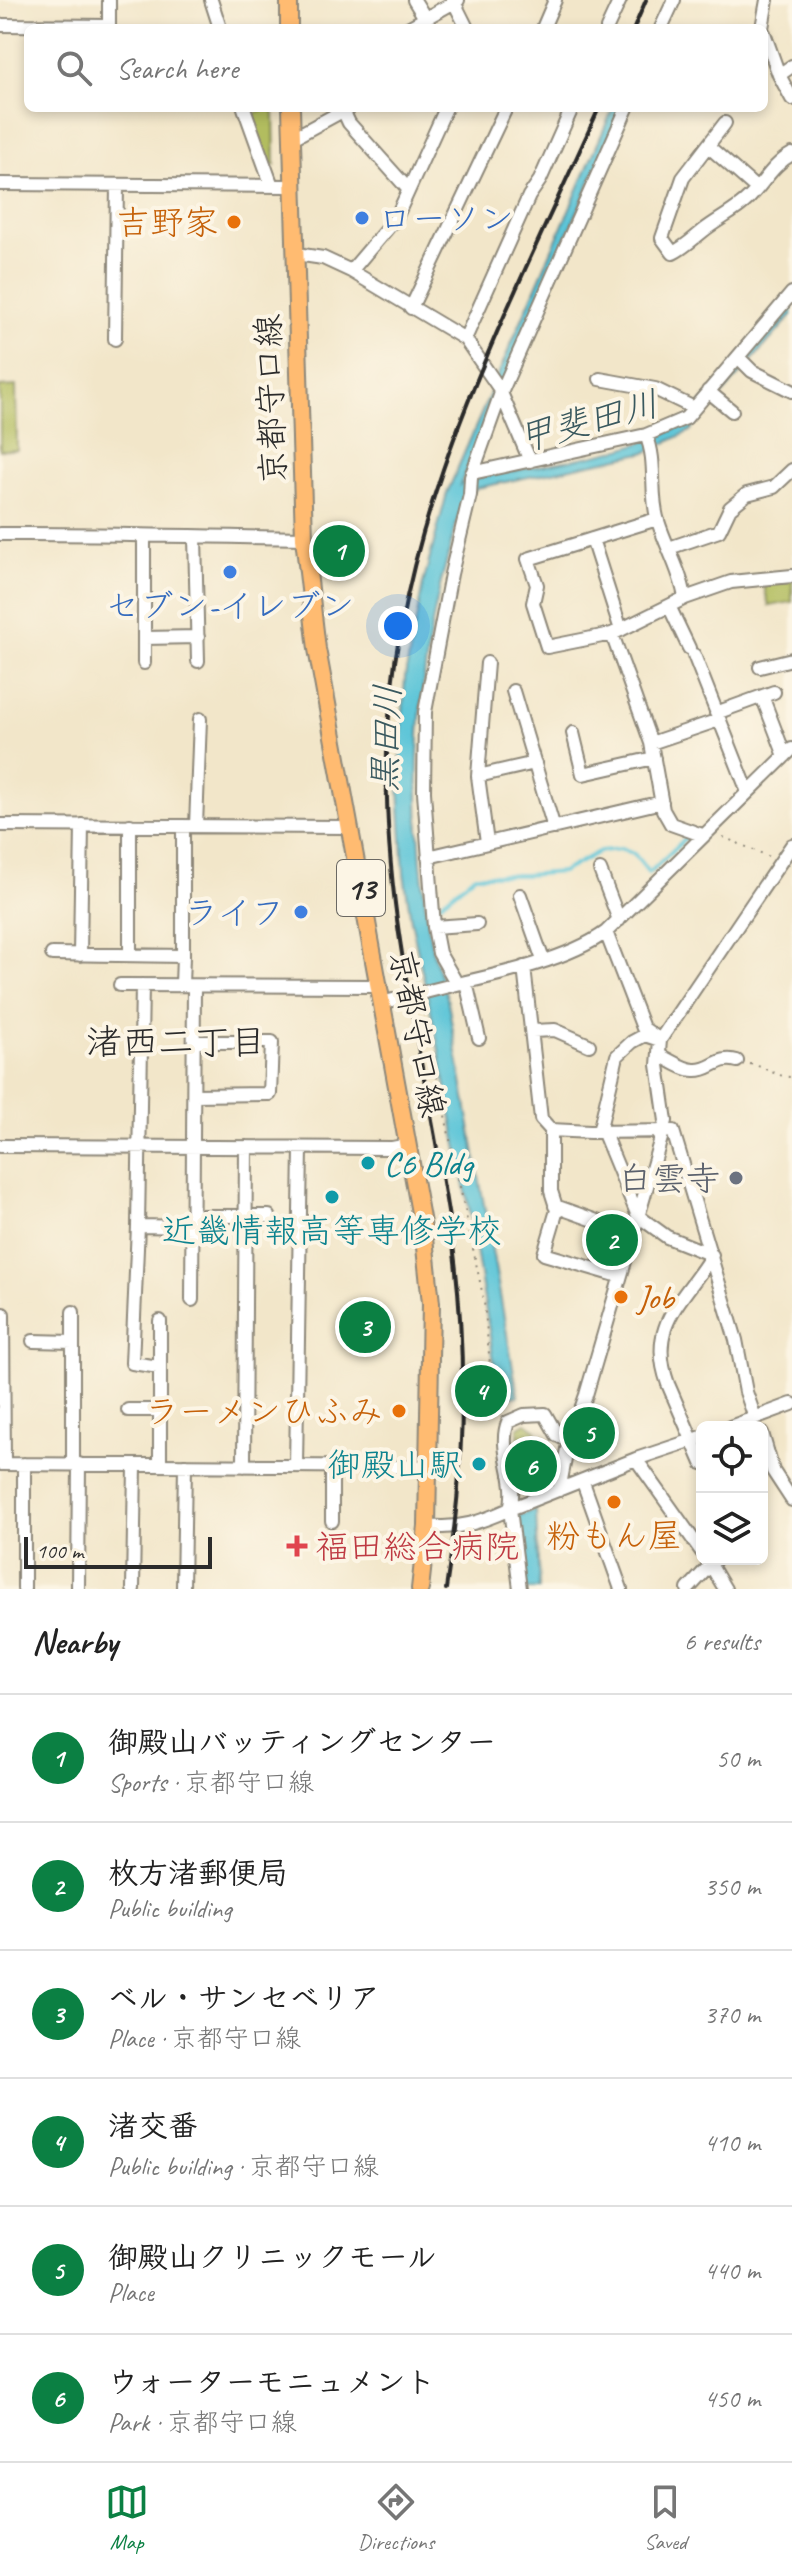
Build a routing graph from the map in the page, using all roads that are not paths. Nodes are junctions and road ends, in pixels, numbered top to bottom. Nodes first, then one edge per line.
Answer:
1 (109, 0) edge
2 (211, 0) edge
3 (289, 0) edge
4 (414, 0) edge
5 (555, 0) edge
6 (620, 0) edge
7 (674, 0) edge
8 (767, 0) edge
9 (455, 1) edge
10 (425, 18) junction
11 (109, 24) edge
12 (219, 24) edge
13 (289, 24) edge
14 (415, 24) edge
15 (465, 24) edge
16 (545, 24) edge
17 (609, 24) edge
18 (663, 24) edge
19 (764, 24) edge
20 (0, 25) edge
21 (24, 25) edge
22 (768, 45) edge
23 (792, 66) edge
24 (779, 75) junction
25 (792, 99) edge
26 (245, 112) edge
27 (291, 112) edge
28 (339, 112) edge
29 (345, 112) edge
30 (444, 112) edge
31 (504, 112) edge
32 (570, 112) edge
33 (625, 112) edge
34 (725, 123) dead end
35 (291, 139) junction
36 (708, 146) junction
37 (792, 154) edge
38 (0, 184) edge
39 (117, 185) junction
40 (272, 186) junction
41 (291, 186) junction
42 (408, 189) junction
43 (757, 189) junction
44 (296, 254) junction
45 (351, 271) junction
46 (792, 293) edge
47 (411, 308) junction
48 (115, 339) dead end
49 (465, 339) junction
50 (738, 357) junction
51 (600, 379) dead end
52 (500, 390) junction
53 (792, 391) edge
54 (709, 392) junction
55 (694, 408) junction
56 (732, 411) dead end
57 (649, 441) junction
58 (530, 461) junction
59 (792, 470) edge
60 (471, 475) junction
61 (657, 519) junction
62 (0, 534) edge
63 (144, 537) junction
64 (195, 537) junction
65 (304, 538) junction
66 (592, 539) junction
67 (669, 548) junction
68 (792, 576) edge
69 (685, 598) junction
70 (670, 608) junction
71 (617, 632) junction
72 (198, 637) junction
73 (144, 638) junction
74 (792, 659) edge
75 (198, 661) dead end
76 (144, 663) dead end
77 (487, 663) dead end
78 (760, 667) dead end
79 (513, 691) dead end
80 (717, 717) junction
81 (200, 719) dead end
82 (573, 733) dead end
83 (651, 743) junction
84 (788, 752) edge
85 (654, 758) junction
86 (535, 763) junction
87 (478, 776) junction
88 (748, 792) junction
89 (662, 802) junction
90 (0, 825) edge
91 (82, 825) junction
92 (130, 825) junction
93 (190, 826) junction
94 (349, 827) junction
95 (554, 828) junction
96 (703, 834) junction
97 (487, 843) junction
98 (792, 845) edge
99 (428, 857) junction
100 (600, 870) dead end
101 (520, 895) dead end
102 (619, 920) junction
103 (477, 924) dead end
104 (434, 927) junction
105 (606, 932) junction
106 (52, 954) dead end
107 (80, 955) junction
108 (130, 955) junction
109 (183, 956) junction
110 (543, 960) junction
111 (524, 967) junction
112 (456, 984) junction
113 (120, 985) dead end
114 (142, 985) junction
115 (188, 986) junction
116 (378, 986) junction
117 (381, 1003) junction
118 (532, 1031) junction
119 (479, 1038) dead end
120 (660, 1040) junction
121 (194, 1042) junction
122 (589, 1045) dead end
123 (659, 1055) junction
124 (737, 1061) road end
125 (194, 1095) junction
126 (551, 1130) junction
127 (662, 1130) junction
128 (601, 1131) junction
129 (408, 1145) junction
130 (0, 1146) edge
131 (139, 1147) junction
132 (194, 1147) junction
133 (246, 1147) junction
134 (301, 1148) junction
135 (555, 1206) junction
136 (246, 1216) junction
137 (269, 1216) dead end
138 (638, 1216) junction
139 (193, 1222) junction
140 (138, 1226) junction
141 (633, 1234) junction
142 (712, 1255) junction
143 (619, 1276) junction
144 (192, 1300) dead end
145 (73, 1312) dead end
146 (3, 1314) dead end
147 (160, 1321) dead end
148 (33, 1341) dead end
149 (73, 1342) junction
150 (159, 1367) junction
151 (792, 1404) edge
152 (128, 1410) dead end
153 (159, 1410) junction
154 (757, 1421) edge
155 (696, 1439) edge
156 (569, 1441) junction
157 (636, 1459) junction
158 (2, 1464) edge
159 (24, 1464) junction
160 (76, 1464) junction
161 (135, 1465) junction
162 (160, 1465) junction
163 (185, 1465) junction
164 (244, 1466) junction
165 (296, 1466) junction
166 (332, 1467) junction
167 (428, 1467) junction
168 (768, 1472) edge
169 (583, 1482) junction
170 (559, 1490) junction
171 (792, 1500) edge
172 (510, 1509) junction
173 (332, 1521) dead end
174 (427, 1526) junction
175 (696, 1544) edge
176 (708, 1565) edge
177 (713, 1565) edge
178 (24, 1589) edge
179 (78, 1589) edge
180 (133, 1589) edge
181 (183, 1589) edge
182 (420, 1589) edge
183 (520, 1589) edge
184 (621, 1589) edge
185 (688, 1589) edge
186 (725, 1589) edge

1 - 11 street
2 - 12 street
3 - 13 main road
4 - 10 street
5 - 16 street
6 - 17 street
7 - 18 street
8 - 19 street
9 - 10 street
9 - 15 street
10 - 14 street
20 - 21 street
22 - 24 street
23 - 24 street
24 - 25 street
26 - 40 street
27 - 35 main road, 京都守口線 / 13
28 - 35 street
29 - 42 street
30 - 42 street
31 - 47 street
32 - 49 street
33 - 52 street
34 - 36 street
35 - 41 main road, 京都守口線 / 13
36 - 43 street
36 - 43 street
37 - 43 street
38 - 39 street
39 - 40 street
39 - 48 street
40 - 41 street
41 - 44 main road, 京都守口線 / 13
42 - 45 street
44 - 45 street
44 - 65 main road, 京都守口線 / 13
45 - 47 street
46 - 50 street
47 - 49 street
49 - 52 street
50 - 53 street
50 - 54 street
51 - 55 street
52 - 58 street
52 - 60 street
54 - 55 street
54 - 56 street
55 - 57 street
57 - 58 street
57 - 61 street
58 - 60 street
59 - 67 street
60 - 99 street
61 - 66 street
61 - 67 street
62 - 63 street
63 - 64 street
63 - 73 street
64 - 65 street
64 - 72 street
65 - 94 main road, 京都守口線 / 13
66 - 71 street
66 - 71 street
67 - 69 street
68 - 69 street
69 - 70 street
70 - 71 street
70 - 80 street
71 - 83 street
72 - 73 street
72 - 75 street
73 - 76 street
74 - 78 street
77 - 87 street
79 - 86 street
80 - 83 street
80 - 84 street
80 - 88 street
81 - 93 street
82 - 85 street
83 - 85 street
84 - 88 street
85 - 89 street
86 - 87 street
86 - 95 street
87 - 97 street
88 - 96 street
89 - 95 street
89 - 96 street
90 - 91 street
91 - 92 street
91 - 107 street
92 - 93 street
92 - 108 street
93 - 94 street
93 - 109 street
94 - 116 main road, 京都守口線 / 13
95 - 97 street
96 - 102 street
97 - 99 street
98 - 120 street
99 - 104 street
100 - 102 street
101 - 110 street
102 - 105 street
103 - 104 street
104 - 112 street
105 - 110 street
105 - 120 street
106 - 107 street
107 - 108 street
108 - 109 street
109 - 115 street
110 - 111 street
111 - 112 street
111 - 118 street
112 - 117 street
112 - 119 street
113 - 114 street
114 - 115 street
114 - 131 street
115 - 116 street
115 - 121 street
116 - 117 main road, 京都守口線 / 13
117 - 129 main road, 京都守口線 / 13
118 - 122 street
118 - 126 street
120 - 123 street
120 - 128 street
121 - 125 street
121 - 125 street
123 - 124 street
123 - 127 street
125 - 132 street
126 - 128 street
126 - 135 street
127 - 128 street
127 - 138 street
127 - 142 street
128 - 138 street
129 - 134 street
129 - 167 main road, 京都守口線 / 13
130 - 131 street
131 - 132 street
131 - 140 street
132 - 133 street
132 - 139 street
133 - 134 street
133 - 136 street
134 - 165 street
135 - 141 street
135 - 143 street
136 - 137 street
136 - 139 street
136 - 164 street
138 - 141 street
138 - 142 street
139 - 140 street
139 - 144 street
140 - 150 street
141 - 143 street
142 - 154 street
142 - 155 street
143 - 156 street
145 - 149 street
146 - 158 street
147 - 150 street
148 - 149 street
149 - 160 street
150 - 153 street
151 - 154 street
152 - 153 street
153 - 162 street
155 - 157 street
156 - 170 street
156 - 172 street
157 - 169 street
157 - 175 street
158 - 159 street
159 - 160 street
159 - 178 street
160 - 161 street
160 - 179 street
161 - 162 street
161 - 180 street
162 - 163 street
163 - 164 street
163 - 181 street
164 - 165 street
165 - 166 street
166 - 167 street
166 - 173 street
167 - 174 main road, 京都守口線 / 13
168 - 171 street
169 - 170 street
169 - 184 street
170 - 172 street
172 - 174 street
172 - 183 street
174 - 182 main road, 京都守口線 / 13
176 - 185 street
177 - 186 street

